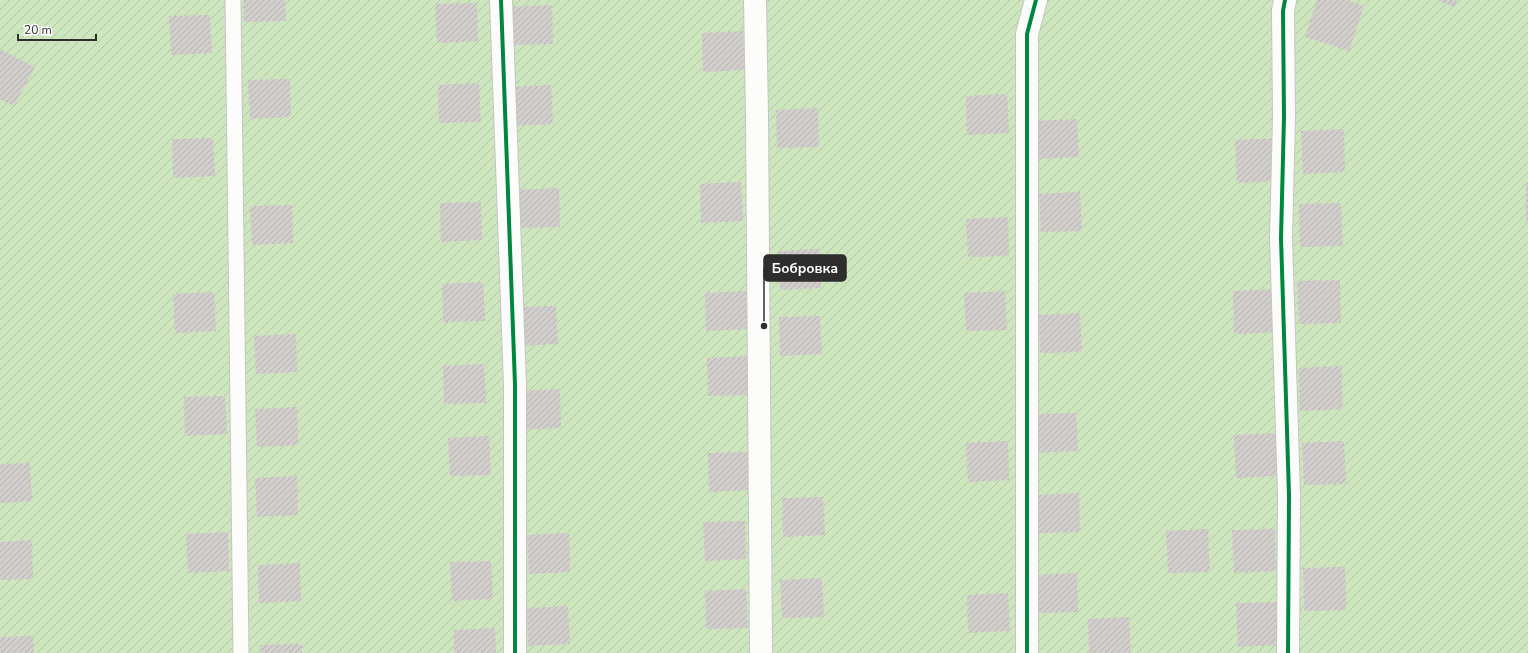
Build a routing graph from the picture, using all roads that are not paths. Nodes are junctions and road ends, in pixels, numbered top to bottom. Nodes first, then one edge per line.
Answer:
1 (233, 0) edge
2 (501, 0) edge
3 (755, 0) edge
4 (1036, 0) edge
5 (1285, 0) edge
6 (241, 653) edge
7 (515, 653) edge
8 (761, 653) edge
9 (1027, 653) edge
10 (1288, 653) edge

1 - 6 lane
2 - 7 street
3 - 8 street
4 - 9 street
5 - 10 street

